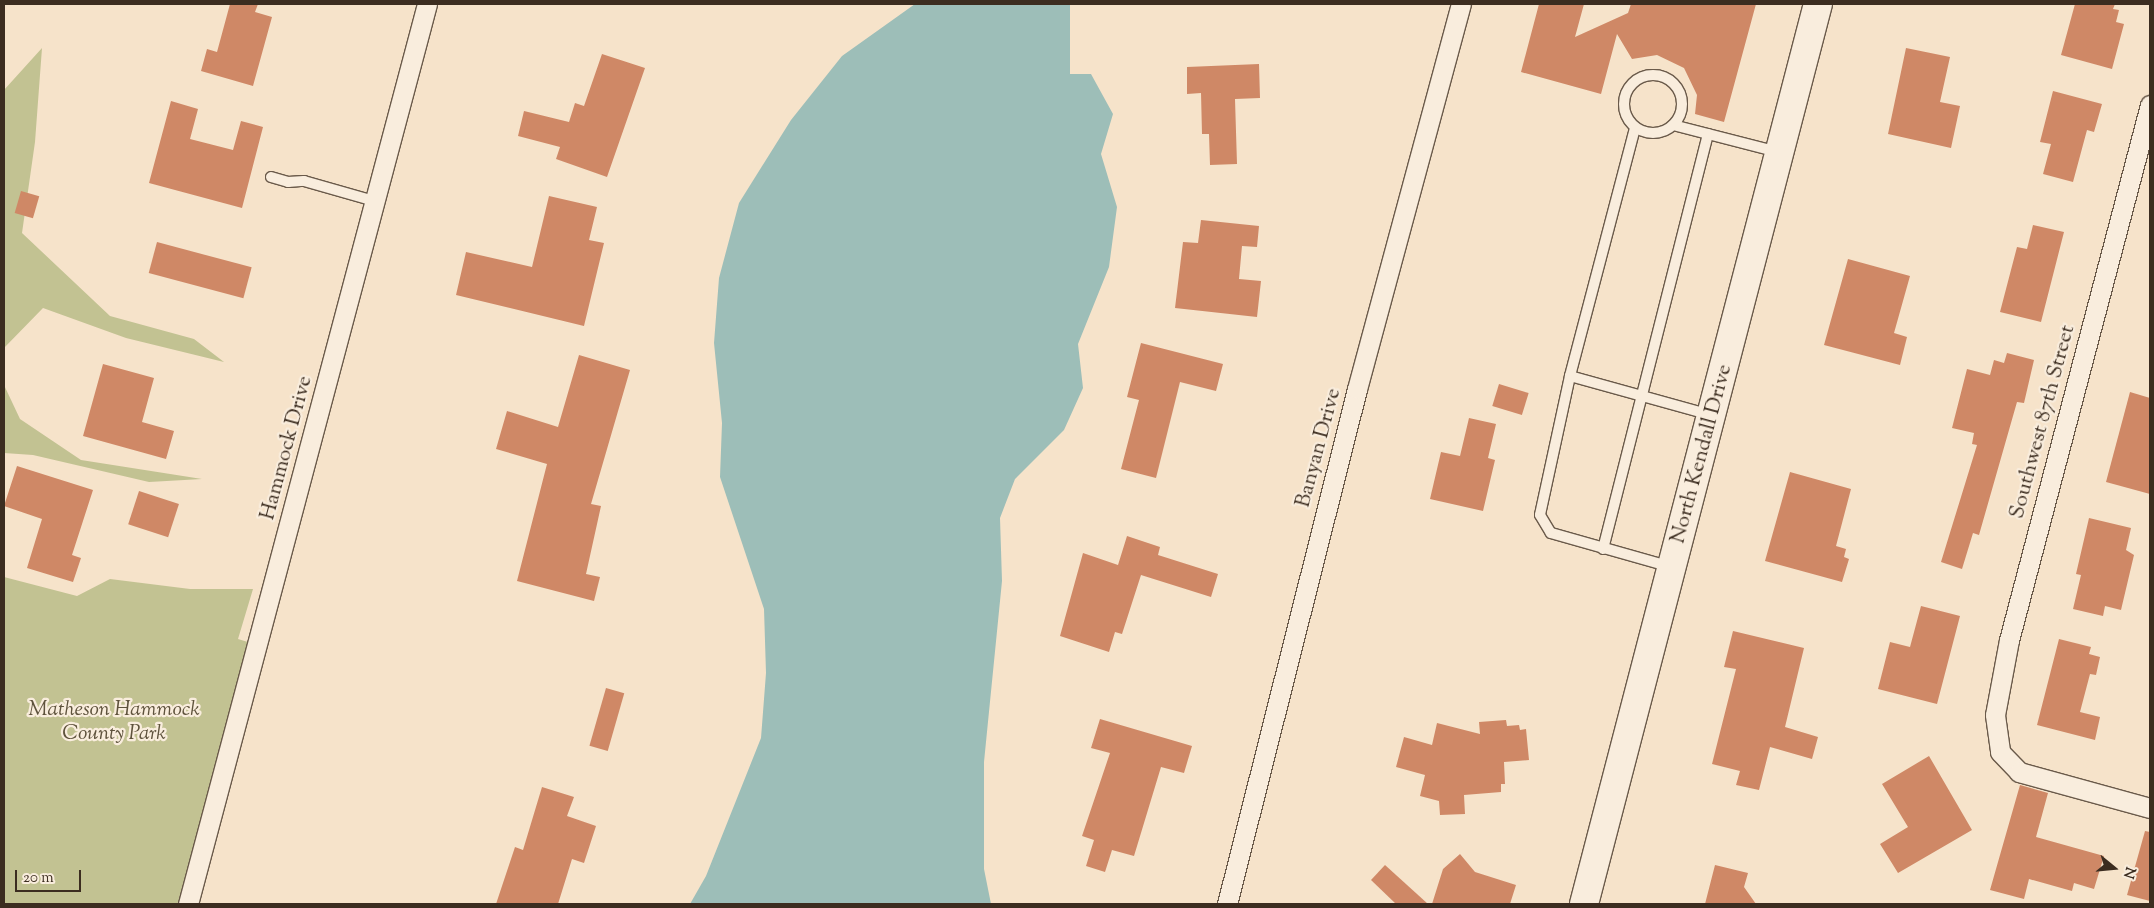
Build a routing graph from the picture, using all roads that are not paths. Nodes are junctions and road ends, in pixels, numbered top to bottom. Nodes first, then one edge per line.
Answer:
1 (427, 4) edge
2 (1461, 4) edge
3 (1818, 4) edge
4 (2150, 105) edge
5 (1673, 125) junction
6 (1636, 128) junction
7 (1708, 134) junction
8 (1779, 152) junction
9 (271, 177) dead end
10 (374, 201) junction
11 (1570, 376) junction
12 (1640, 396) junction
13 (1712, 415) junction
14 (1603, 549) junction
15 (1672, 568) junction
16 (2150, 808) edge
17 (188, 904) edge
18 (1227, 904) edge
19 (1584, 904) edge

1 - 10 street, Hammock Drive
2 - 18 street, Banyan Drive
3 - 8 street, North Kendall Drive
4 - 16 street, Southwest 87th Street
5 - 6 lane
5 - 6 lane
5 - 7 lane
6 - 11 lane
7 - 8 lane
7 - 12 lane
8 - 13 street, North Kendall Drive
9 - 10 lane
10 - 17 street, Hammock Drive
11 - 12 lane
11 - 14 lane
12 - 13 lane
12 - 14 lane
13 - 15 street, North Kendall Drive
14 - 15 lane
15 - 19 street, North Kendall Drive

